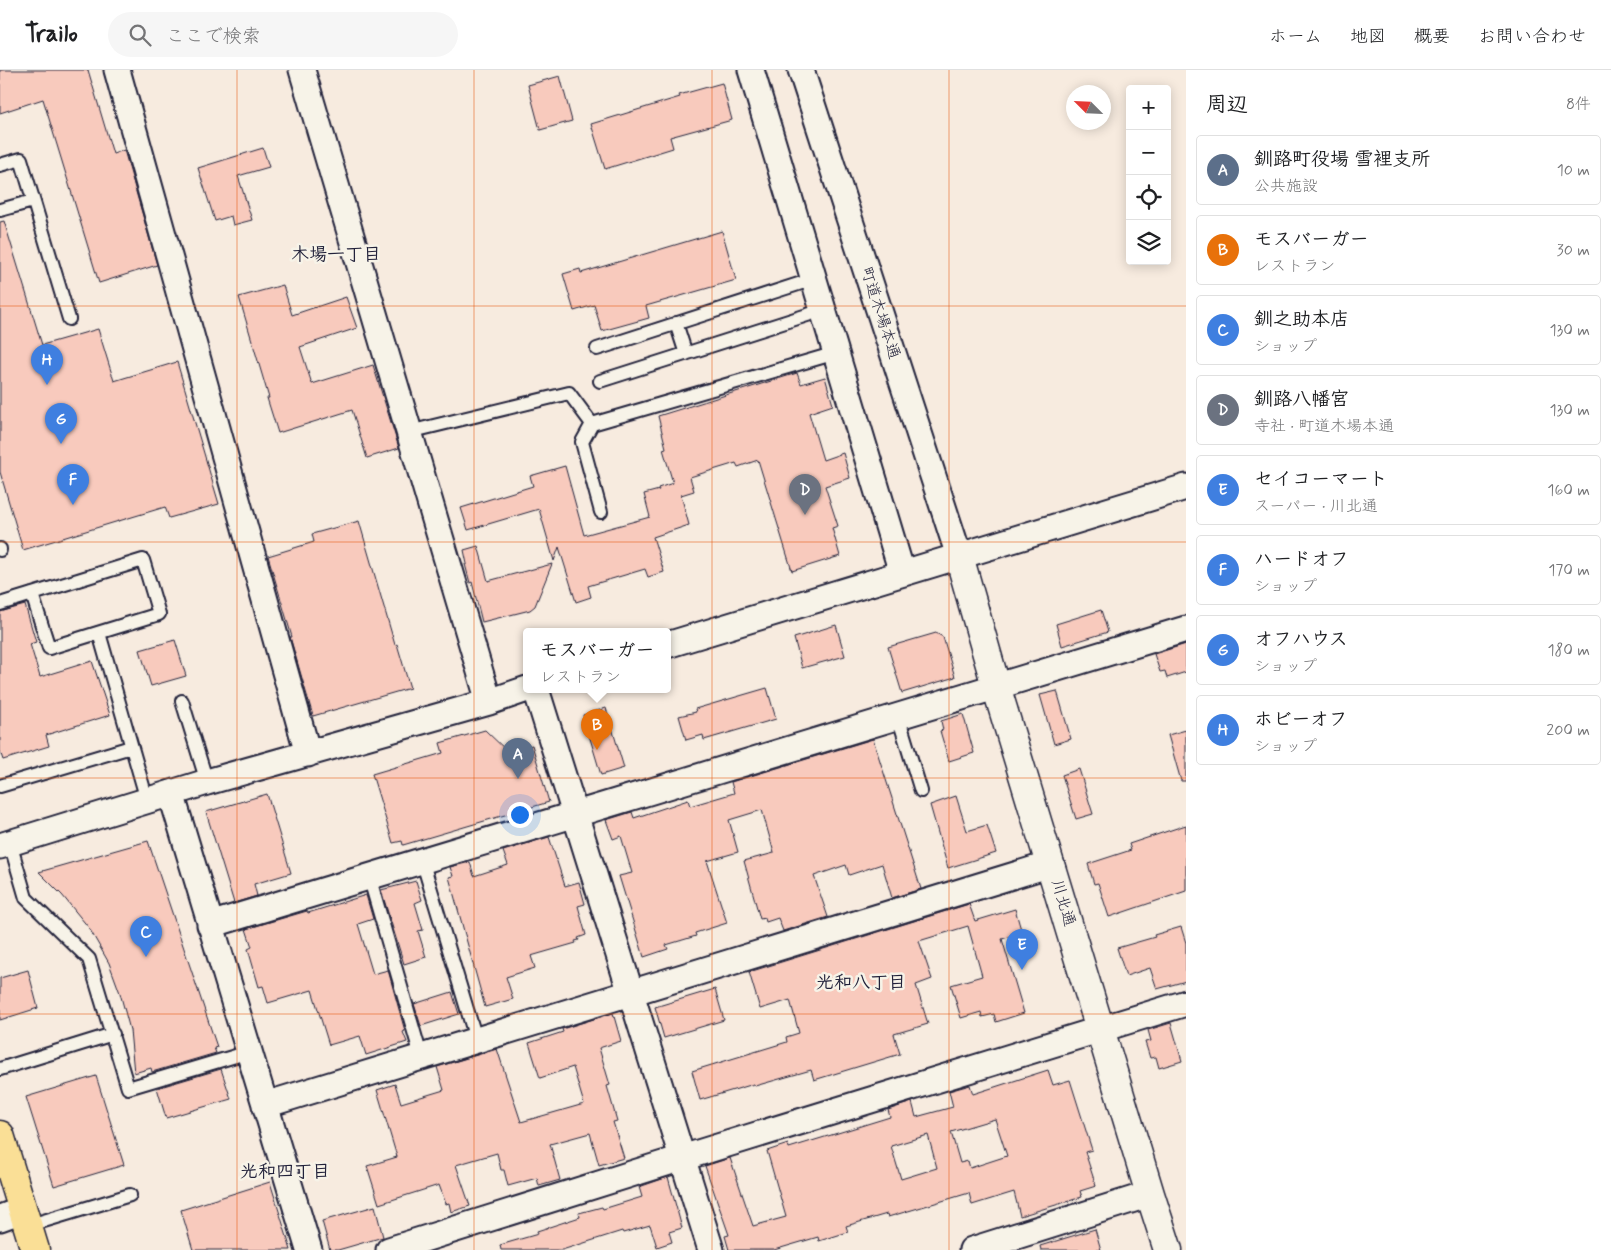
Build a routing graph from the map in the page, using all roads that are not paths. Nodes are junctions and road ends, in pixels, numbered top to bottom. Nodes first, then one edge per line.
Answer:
1 (117, 70) edge
2 (302, 70) edge
3 (751, 70) edge
4 (801, 70) edge
5 (0, 166) edge
6 (33, 201) junction
7 (0, 210) edge
8 (814, 279) junction
9 (823, 310) junction
10 (69, 319) dead end
11 (676, 323) junction
12 (597, 348) dead end
13 (836, 353) junction
14 (686, 354) junction
15 (600, 381) dead end
16 (592, 424) junction
17 (409, 432) junction
18 (1186, 487) edge
19 (600, 512) dead end
20 (959, 556) junction
21 (902, 573) junction
22 (32, 594) junction
23 (0, 604) edge
24 (1186, 629) edge
25 (100, 632) junction
26 (671, 644) edge
27 (996, 686) junction
28 (523, 690) edge
29 (537, 693) edge
30 (182, 701) dead end
31 (489, 702) junction
32 (898, 716) junction
33 (131, 747) junction
34 (308, 754) junction
35 (207, 782) junction
36 (0, 786) edge
37 (921, 791) dead end
38 (171, 793) junction
39 (147, 800) junction
40 (576, 814) junction
41 (5, 845) edge
42 (422, 860) junction
43 (1051, 864) junction
44 (369, 876) junction
45 (210, 925) junction
46 (630, 992) junction
47 (1186, 1003) edge
48 (1101, 1029) junction
49 (112, 1034) junction
50 (476, 1039) junction
51 (249, 1052) junction
52 (421, 1056) junction
53 (0, 1069) edge
54 (265, 1105) junction
55 (0, 1135) edge
56 (682, 1158) junction
57 (1150, 1194) junction
58 (130, 1195) dead end
59 (21, 1226) edge
60 (309, 1250) edge
61 (389, 1250) edge
62 (710, 1250) edge
63 (972, 1250) edge
64 (1168, 1250) edge

1 - 34 street
2 - 17 street
3 - 8 street
4 - 20 street, 町道木場本通
5 - 6 lane
6 - 7 lane
6 - 10 lane
8 - 9 street
8 - 11 lane
9 - 13 street
9 - 14 lane
11 - 12 lane
11 - 14 lane
13 - 16 lane
13 - 21 street
14 - 15 lane
16 - 17 lane
16 - 19 lane
17 - 31 street
18 - 20 street
20 - 21 street
20 - 27 street, 川北通
21 - 26 street
22 - 23 lane
22 - 25 lane
22 - 25 lane
24 - 27 street
25 - 33 lane
27 - 32 street
27 - 43 street, 川北通
28 - 31 street
29 - 40 street
30 - 35 lane
31 - 34 street
32 - 37 lane
32 - 40 street
33 - 36 lane
33 - 39 lane
34 - 35 street
35 - 38 street
38 - 39 street
38 - 45 street
39 - 41 street
40 - 42 street
40 - 46 street
41 - 49 lane
42 - 44 street
42 - 50 lane
43 - 46 street
43 - 48 street, 川北通
44 - 45 street
44 - 52 lane
45 - 51 street
46 - 50 street
46 - 56 street
47 - 48 street
48 - 56 street
48 - 57 street, 川北通
49 - 51 lane
49 - 53 lane
50 - 52 street
51 - 54 street
52 - 54 street
54 - 60 street
55 - 59 highway
56 - 61 street
56 - 62 street
57 - 63 street
57 - 64 street, 川北通
58 - 59 lane

